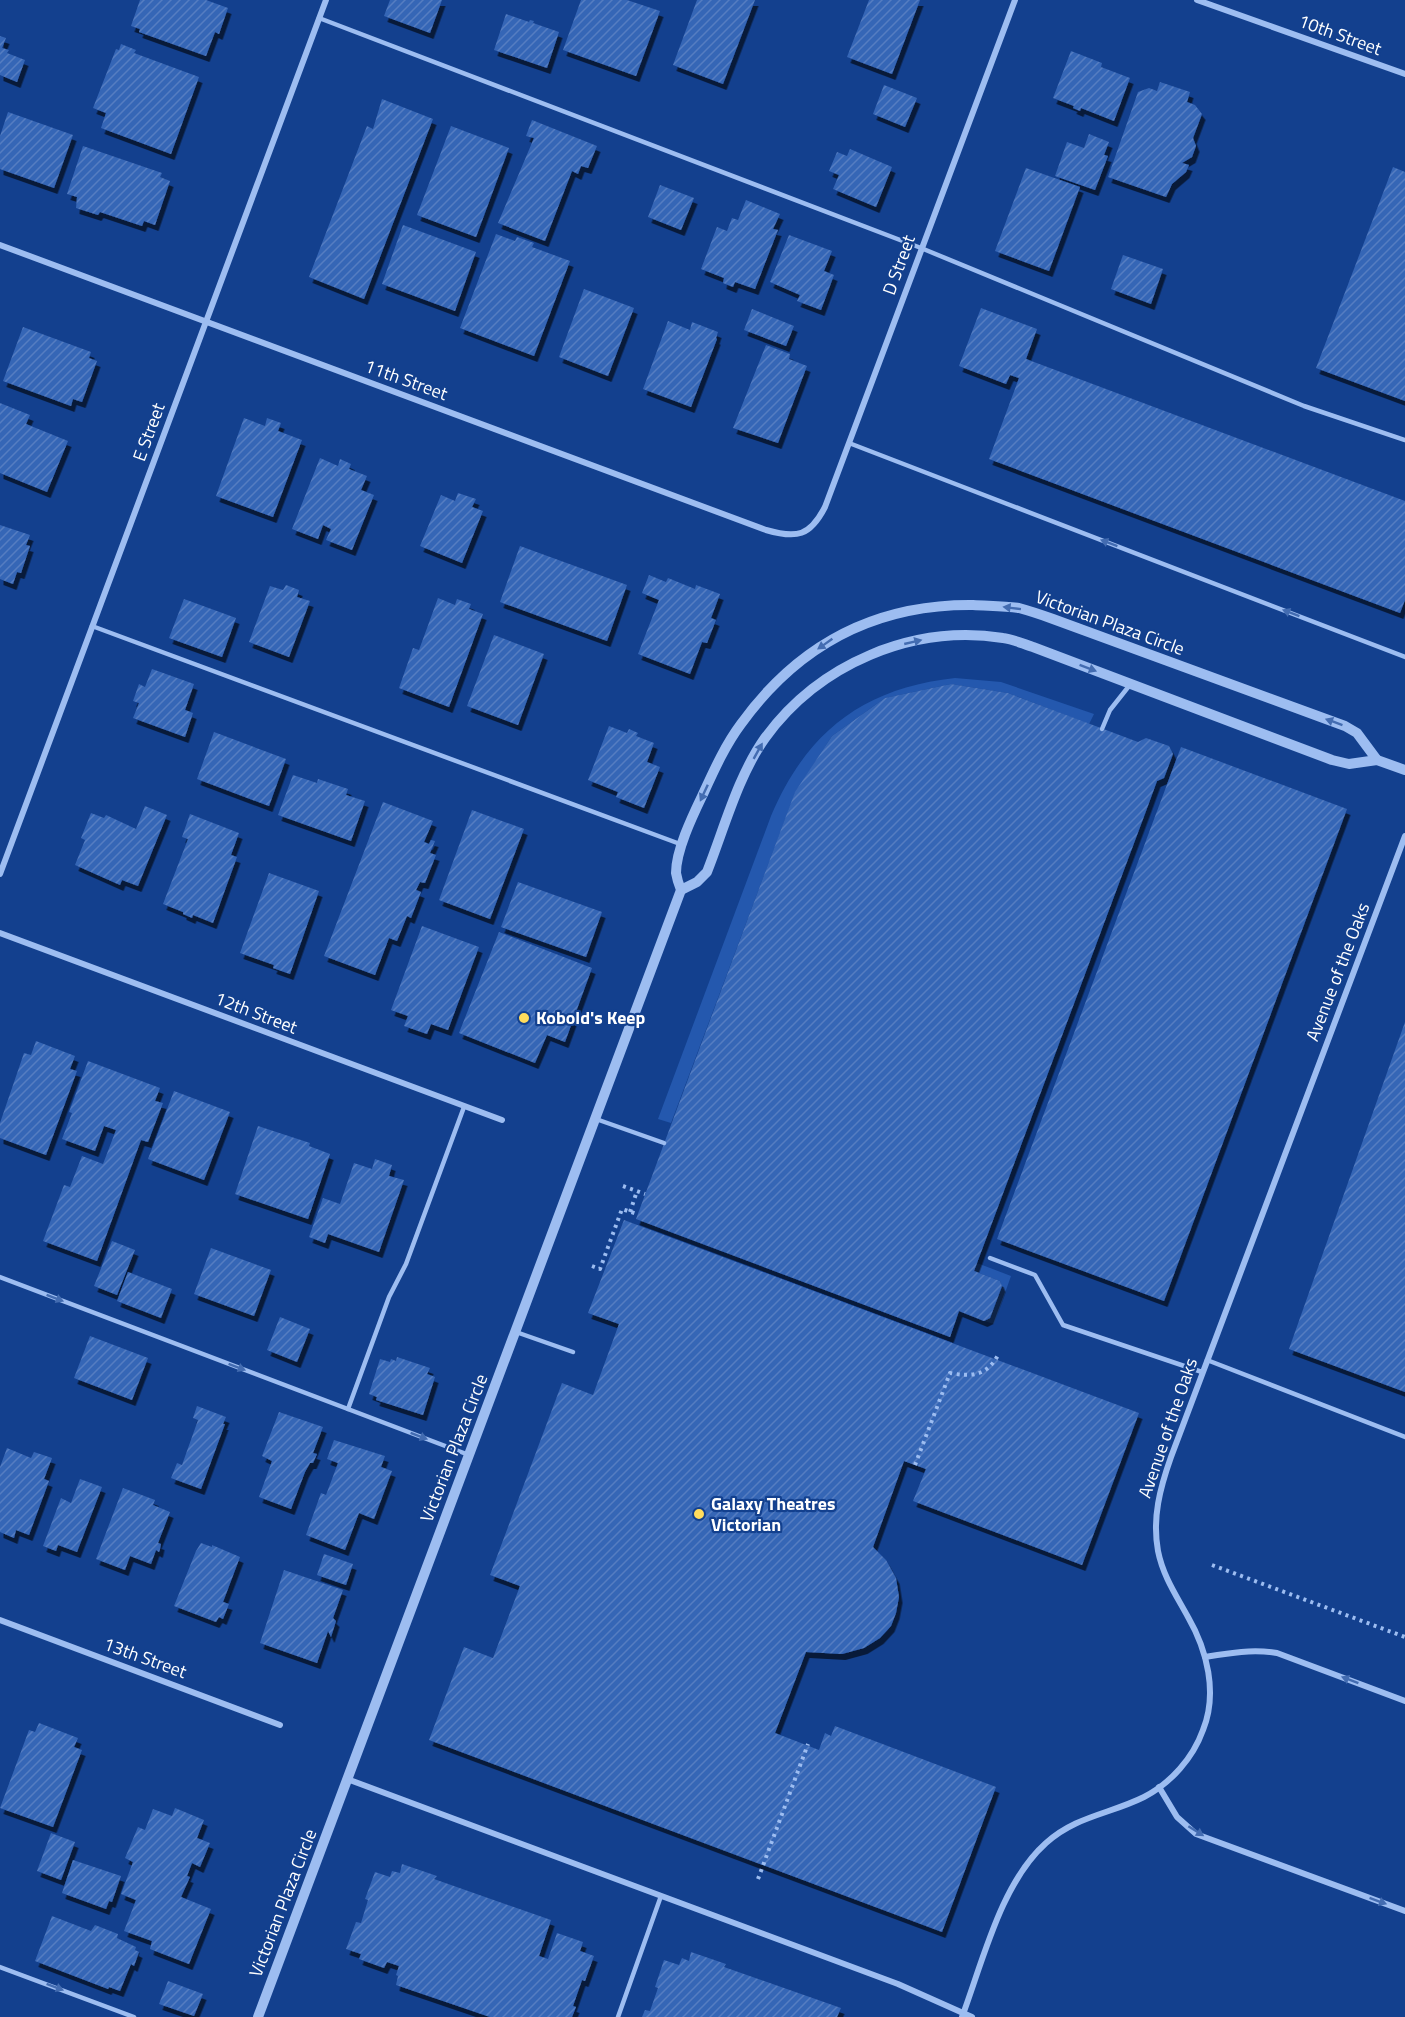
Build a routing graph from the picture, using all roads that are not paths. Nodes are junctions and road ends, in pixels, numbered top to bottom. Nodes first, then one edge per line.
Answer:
1 (326, 0) edge
2 (1015, 0) edge
3 (1197, 0) edge
4 (319, 18) junction
5 (1405, 74) edge
6 (0, 244) edge
7 (921, 248) junction
8 (206, 322) junction
9 (1405, 440) edge
10 (849, 443) junction
11 (803, 534) joint
12 (92, 626) junction
13 (1405, 657) edge
14 (1131, 684) junction
15 (1102, 729) dead end
16 (1377, 760) junction
17 (1405, 770) edge
18 (1405, 836) edge
19 (682, 844) junction
20 (0, 874) edge
21 (681, 890) junction
22 (0, 933) edge
23 (464, 1107) junction
24 (595, 1118) junction
25 (502, 1120) dead end
26 (664, 1143) dead end
27 (990, 1258) dead end
28 (0, 1277) edge
29 (515, 1332) junction
30 (573, 1352) dead end
31 (1207, 1360) junction
32 (1202, 1372) junction
33 (348, 1409) junction
34 (1405, 1437) edge
35 (469, 1455) junction
36 (0, 1620) edge
37 (1205, 1657) junction
38 (1405, 1701) edge
39 (280, 1725) dead end
40 (347, 1779) junction
41 (1160, 1787) junction
42 (661, 1896) junction
43 (1405, 1911) edge
44 (0, 1966) edge
45 (963, 2015) edge
46 (134, 2017) edge
47 (258, 2017) edge
48 (618, 2017) edge
49 (972, 2017) edge

1 - 4 street, E Street
2 - 7 street, D Street
3 - 5 street, 10th Street
4 - 7 lane
4 - 8 street, E Street
6 - 8 street, 11th Street
7 - 9 lane
7 - 10 street, D Street
8 - 11 street, 11th Street
8 - 12 street, E Street
10 - 11 street, D Street
13 -> 10 lane
12 - 19 lane
12 - 20 street, E Street
14 - 15 lane
14 - 16 street
21 -> 14 street
16 - 17 street
16 -> 19 street, Victorian Plaza Circle
18 - 31 street, Avenue of the Oaks
19 - 21 street, Victorian Plaza Circle
21 - 24 street, Victorian Plaza Circle
22 - 23 street, 12th Street
23 - 25 street, 12th Street
23 - 33 lane
24 - 26 lane
24 - 29 street, Victorian Plaza Circle
27 - 32 lane
28 -> 33 lane
29 - 30 lane
29 - 35 street, Victorian Plaza Circle
31 - 32 street, Avenue of the Oaks
31 - 34 lane
32 - 37 street, Avenue of the Oaks
33 -> 35 lane
35 - 40 street, Victorian Plaza Circle
36 - 39 street, 13th Street
38 -> 37 street
37 - 41 street, Avenue of the Oaks
40 - 42 street
40 - 47 street, Victorian Plaza Circle
41 -> 43 street
41 - 45 street, Avenue of the Oaks
42 - 45 street
42 - 48 lane
44 -> 46 lane
45 - 49 street

